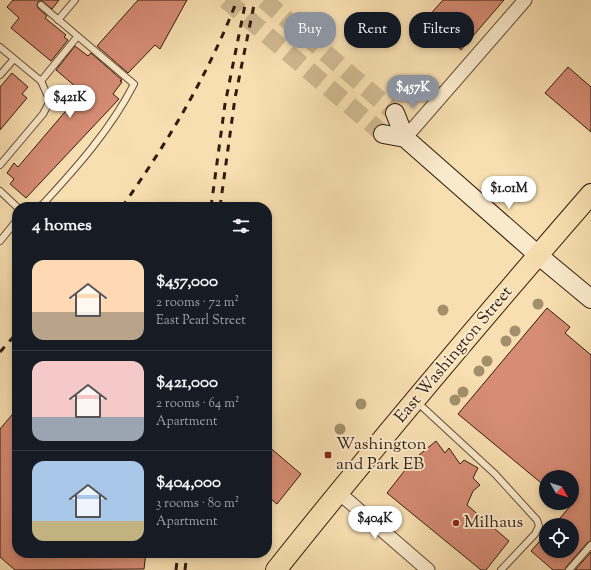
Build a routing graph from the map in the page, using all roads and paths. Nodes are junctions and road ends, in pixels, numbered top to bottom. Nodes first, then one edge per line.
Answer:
1 (75, 0) edge
2 (524, 0) edge
3 (41, 5) dead end
4 (58, 20) junction
5 (77, 36) junction
6 (0, 47) edge
7 (14, 58) junction
8 (0, 75) edge
9 (41, 81) junction
10 (395, 113) tunnel mouth
11 (383, 134) tunnel mouth
12 (405, 138) junction
13 (0, 165) edge
14 (0, 191) edge
15 (591, 194) edge
16 (12, 202) edge
17 (45, 202) edge
18 (12, 226) edge
19 (0, 241) edge
20 (538, 255) junction
21 (591, 299) edge
22 (415, 400) junction
23 (338, 492) junction
24 (591, 545) edge
25 (282, 565) edge
26 (269, 570) edge
27 (428, 570) edge
28 (502, 570) edge
29 (569, 570) edge

1 - 4 lane
2 - 12 street
3 - 4 lane
4 - 5 lane
5 - 9 lane
5 - 17 lane
6 - 7 lane
7 - 8 lane
7 - 9 lane
9 - 13 lane
10 - 12 main road
11 - 12 main road
12 - 20 main road
14 - 16 lane
15 - 20 main road, East Washington Street
18 - 19 lane
20 - 21 main road
20 - 22 main road, East Washington Street
22 - 23 main road, East Washington Street
22 - 28 lane
23 - 25 main road, East Washington Street
23 - 27 street
24 - 29 lane
25 - 26 main road, East Washington Street

